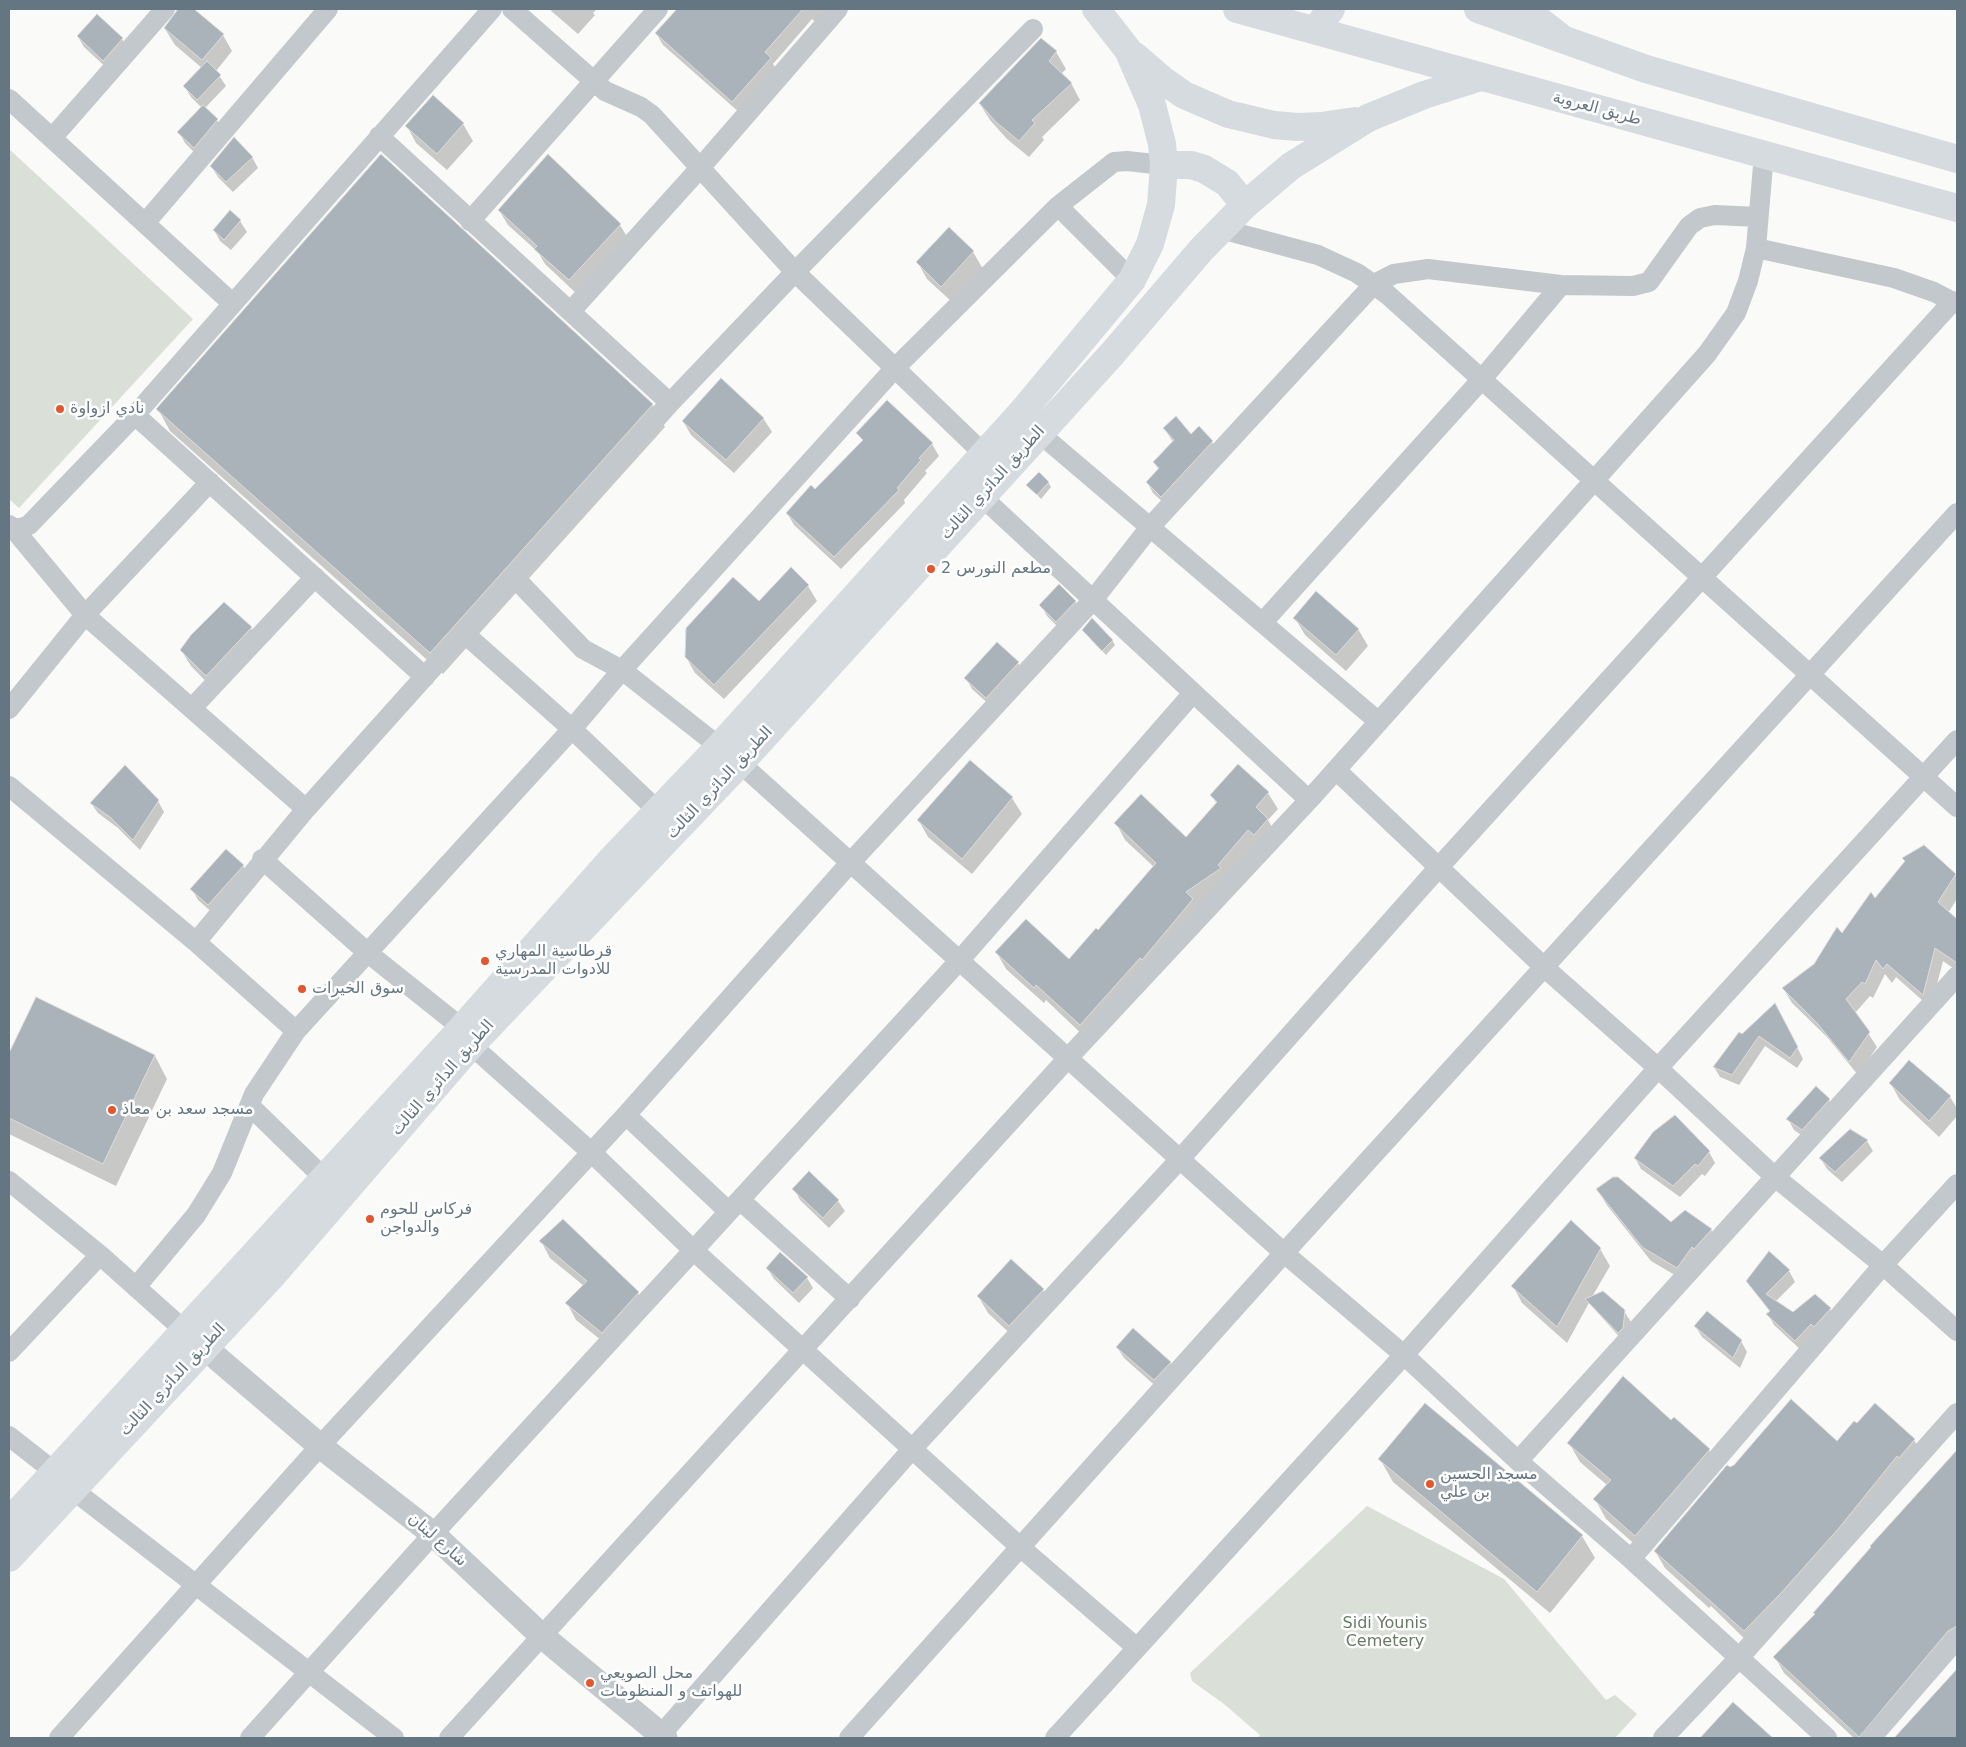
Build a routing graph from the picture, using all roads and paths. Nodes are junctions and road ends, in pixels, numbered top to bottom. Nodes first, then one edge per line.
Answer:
1 (165, 9) edge
2 (328, 9) edge
3 (492, 9) edge
4 (512, 9) edge
5 (658, 9) edge
6 (838, 9) edge
7 (1096, 9) edge
8 (1237, 9) edge
9 (1331, 9) edge
10 (1478, 9) edge
11 (1524, 9) edge
12 (1033, 29) dead end
13 (1313, 30) junction
14 (1563, 39) junction
15 (1128, 50) junction
16 (1481, 77) junction
17 (594, 82) junction
18 (9, 99) edge
19 (1368, 118) junction
20 (378, 136) junction
21 (52, 138) junction
22 (1764, 154) junction
23 (1957, 160) edge
24 (1164, 164) junction
25 (700, 168) junction
26 (1244, 205) junction
27 (1058, 206) junction
28 (1957, 208) edge
29 (1758, 217) junction
30 (470, 221) junction
31 (146, 222) junction
32 (1221, 229) junction
33 (1756, 248) junction
34 (795, 272) junction
35 (1132, 280) junction
36 (1374, 284) junction
37 (1562, 285) junction
38 (232, 303) junction
39 (1955, 303) edge
40 (571, 310) junction
41 (895, 368) junction
42 (1482, 379) junction
43 (670, 403) junction
44 (135, 415) junction
45 (1038, 432) junction
46 (984, 454) junction
47 (1595, 480) junction
48 (210, 482) junction
49 (981, 496) junction
50 (1957, 513) edge
51 (11, 526) edge
52 (1150, 526) junction
53 (314, 577) junction
54 (1702, 577) junction
55 (515, 578) junction
56 (1093, 600) junction
57 (86, 616) junction
58 (1263, 622) junction
59 (465, 634) junction
60 (622, 670) junction
61 (1811, 675) junction
62 (425, 677) junction
63 (1193, 693) junction
64 (192, 708) junction
65 (9, 709) edge
66 (1380, 722) junction
67 (572, 729) junction
68 (1957, 740) edge
69 (731, 754) junction
70 (1336, 770) junction
71 (1924, 777) junction
72 (9, 786) edge
73 (1309, 800) junction
74 (1957, 807) edge
75 (306, 809) junction
76 (658, 811) junction
77 (262, 860) junction
78 (850, 863) junction
79 (1439, 867) junction
80 (196, 942) junction
81 (368, 953) junction
82 (959, 961) junction
83 (1546, 968) junction
84 (1957, 976) edge
85 (296, 1031) junction
86 (466, 1036) junction
87 (1068, 1058) junction
88 (1658, 1068) junction
89 (250, 1106) junction
90 (626, 1116) junction
91 (591, 1152) junction
92 (1181, 1158) junction
93 (1775, 1177) junction
94 (324, 1178) junction
95 (9, 1181) edge
96 (1957, 1184) edge
97 (734, 1206) junction
98 (692, 1249) junction
99 (1284, 1253) junction
100 (100, 1255) junction
101 (1883, 1265) junction
102 (136, 1287) junction
103 (850, 1299) junction
104 (1957, 1331) edge
105 (194, 1339) junction
106 (805, 1350) junction
107 (9, 1352) edge
108 (1404, 1355) junction
109 (1957, 1413) edge
110 (9, 1436) edge
111 (320, 1446) junction
112 (913, 1448) junction
113 (1518, 1461) junction
114 (63, 1480) junction
115 (9, 1522) edge
116 (433, 1534) junction
117 (1019, 1546) junction
118 (9, 1558) edge
119 (1631, 1559) junction
120 (197, 1585) junction
121 (543, 1637) junction
122 (1957, 1639) edge
123 (1137, 1648) junction
124 (1738, 1658) junction
125 (309, 1672) junction
126 (662, 1737) edge
127 (59, 1738) edge
128 (250, 1738) edge
129 (394, 1738) edge
130 (449, 1738) edge
131 (849, 1738) edge
132 (1055, 1738) edge
133 (1663, 1738) edge
134 (1827, 1738) edge
135 (1871, 1738) edge

1 - 21 street
2 - 31 street
3 - 20 street
4 - 17 street
5 - 17 street
6 - 25 street
7 - 15 main road, الطريق الدائري الثالث
8 - 13 main road, طريق العروبة
9 - 13 main road
10 - 14 main road
11 - 14 main road
12 - 34 street
13 - 16 main road, طريق العروبة
14 - 23 main road
15 - 19 main road
15 - 24 main road, الطريق الدائري الثالث
16 - 19 main road, الطريق الدائري الثالث
16 - 22 main road, طريق العروبة
17 - 25 street
17 - 30 street
18 - 21 street
19 - 26 main road, الطريق الدائري الثالث
20 - 30 street
20 - 38 street
21 - 31 street
22 - 28 main road, طريق العروبة
22 - 29 street
24 - 26 main road
24 - 27 street
24 - 35 main road, الطريق الدائري الثالث
25 - 34 street
25 - 40 street
26 - 32 main road, الطريق الدائري الثالث
27 - 35 street
27 - 41 street
29 - 33 street
29 - 37 street
30 - 40 street
31 - 38 street
32 - 36 street
32 - 45 main road, الطريق الدائري الثالث
33 - 39 street
33 - 47 street
34 - 41 street
34 - 43 street
35 - 46 main road, الطريق الدائري الثالث
36 - 37 street
36 - 42 street
36 - 52 street
37 - 42 street
38 - 44 street
39 - 54 street
40 - 43 street
41 - 46 street
41 - 60 street
42 - 47 street
42 - 58 street
43 - 55 street
44 - 48 street
44 - 51 street
45 - 49 main road, الطريق الدائري الثالث
45 - 52 street
46 - 69 main road, الطريق الدائري الثالث
47 - 54 street
47 - 66 street
48 - 53 street
48 - 57 street
49 - 56 street
49 - 69 main road, الطريق الدائري الثالث
50 - 61 street
51 - 57 street
52 - 56 street
52 - 58 street
53 - 62 street
53 - 64 street
54 - 61 street
54 - 79 street
55 - 59 street
55 - 60 street
56 - 63 street
56 - 78 street
57 - 64 street
57 - 65 street
58 - 66 street
59 - 62 street
59 - 67 street
60 - 67 street
60 - 69 street
61 - 71 street
61 - 83 street
62 - 75 street
63 - 73 street
63 - 82 street
64 - 75 street
66 - 70 street
67 - 76 street
67 - 81 street
68 - 71 street
69 - 76 main road, الطريق الدائري الثالث
69 - 78 street
69 - 86 main road, الطريق الدائري الثالث
70 - 73 street
70 - 79 street
71 - 74 street
71 - 88 street
72 - 80 street
73 - 87 street
75 - 77 street
76 - 86 main road, الطريق الدائري الثالث
77 - 80 street
77 - 81 street
78 - 82 street
78 - 90 street
79 - 83 street
79 - 92 street
80 - 85 street
81 - 85 street
81 - 86 street
82 - 87 street
82 - 97 street
83 - 88 street
83 - 99 street
84 - 93 street
85 - 89 street
86 - 91 street
86 - 94 main road, الطريق الدائري الثالث
86 - 105 main road, الطريق الدائري الثالث
87 - 92 street
87 - 103 street
88 - 93 street
88 - 108 street
89 - 94 street
89 - 102 street
90 - 91 street
90 - 97 street
91 - 98 street
91 - 111 street
92 - 99 street
92 - 112 street
93 - 101 street
93 - 113 street
94 - 105 main road, الطريق الدائري الثالث
95 - 100 street
96 - 101 street
97 - 98 street
97 - 103 street
98 - 106 street
98 - 116 street
99 - 108 street
99 - 117 street
100 - 102 street
100 - 107 street
101 - 104 street
101 - 119 street
102 - 105 street
103 - 106 street
105 - 111 street, شارع لبنان
105 - 114 main road, الطريق الدائري الثالث
106 - 112 street
106 - 121 street
108 - 113 street
108 - 123 street
109 - 124 street
110 - 114 street
111 - 116 street, شارع لبنان
111 - 120 street
112 - 117 street
112 - 126 street
113 - 119 street
114 - 115 main road, الطريق الدائري الثالث
114 - 118 main road, الطريق الدائري الثالث
114 - 120 street
116 - 121 street, شارع لبنان
116 - 125 street
117 - 123 street
117 - 131 street
119 - 124 street
120 - 125 street
120 - 127 street
121 - 126 street, شارع لبنان
121 - 130 street
122 - 135 street
123 - 132 street
124 - 133 street
124 - 134 street
125 - 128 street
125 - 129 street

